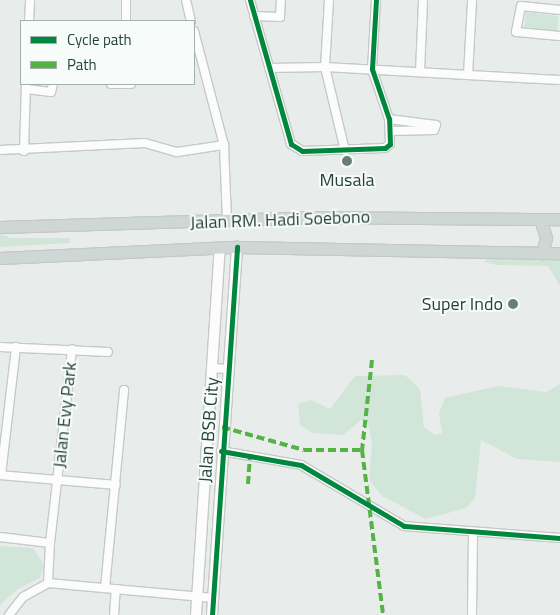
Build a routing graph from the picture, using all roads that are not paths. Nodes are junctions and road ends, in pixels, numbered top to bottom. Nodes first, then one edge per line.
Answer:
1 (30, 0) edge
2 (126, 0) edge
3 (186, 0) edge
4 (250, 0) edge
5 (281, 0) edge
6 (329, 0) edge
7 (376, 0) edge
8 (424, 0) edge
9 (472, 0) edge
10 (560, 10) edge
11 (254, 16) junction
12 (29, 20) edge
13 (126, 20) edge
14 (191, 20) edge
15 (195, 35) edge
16 (560, 36) edge
17 (325, 67) junction
18 (269, 68) junction
19 (372, 69) junction
20 (420, 72) junction
21 (468, 75) junction
22 (560, 80) edge
23 (53, 85) edge
24 (26, 86) edge
25 (389, 119) junction
26 (390, 131) junction
27 (224, 145) junction
28 (0, 150) edge
29 (24, 150) junction
30 (345, 151) junction
31 (540, 219) junction
32 (560, 219) edge
33 (227, 220) junction
34 (0, 227) edge
35 (237, 247) junction
36 (220, 248) junction
37 (542, 253) junction
38 (560, 253) edge
39 (0, 258) edge
40 (0, 347) edge
41 (16, 347) junction
42 (72, 349) junction
43 (108, 352) dead end
44 (212, 368) junction
45 (227, 369) junction
46 (124, 390) dead end
47 (221, 451) junction
48 (1, 475) edge
49 (59, 481) junction
50 (116, 485) junction
51 (473, 534) junction
52 (0, 537) edge
53 (560, 538) edge
54 (50, 543) junction
55 (48, 583) junction
56 (105, 588) junction
57 (116, 589) junction
58 (197, 596) junction
59 (213, 598) junction
60 (9, 615) edge
61 (114, 615) edge
62 (196, 615) edge
63 (212, 615) edge
64 (472, 615) edge

1 - 12 street
2 - 13 street
3 - 14 street
4 - 11 street
5 - 11 street
6 - 17 street
7 - 19 street
8 - 20 street
9 - 21 street
10 - 16 street
11 - 18 street
15 - 27 street
17 - 18 street
17 - 19 street
17 - 30 street
18 - 30 street
19 - 20 street
19 - 25 street
20 - 21 street
21 - 22 street
23 - 24 street
24 - 29 street
25 - 26 street
25 - 26 street
26 - 30 street
27 - 29 street
27 - 33 street
28 - 29 street
31 - 32 main road, Jalan RM. Hadi Soebono
31 - 33 main road, Jalan RM. Hadi Soebono
31 - 37 main road
33 - 34 main road, Jalan RM. Hadi Soebono
35 - 36 main road, Jalan RM. Hadi Soebono
35 - 37 main road, Jalan RM. Hadi Soebono
35 - 45 street, Jalan BSB City
36 - 39 main road, Jalan RM. Hadi Soebono
36 - 44 street, Jalan BSB City
37 - 38 main road, Jalan RM. Hadi Soebono
40 - 41 street, Jalan Evy Park
41 - 42 street, Jalan Evy Park
41 - 48 street, Jalan Evy Park
42 - 43 street, Jalan Evy Park
42 - 49 street, Jalan Evy Park
44 - 45 street
44 - 58 street, Jalan BSB City
45 - 47 street, Jalan BSB City
46 - 50 street
47 - 51 street
47 - 59 street, Jalan BSB City
48 - 49 street, Jalan Evy Park
49 - 50 street, Jalan Evy Park
49 - 54 street, Jalan Evy Park
50 - 56 street
51 - 53 street
51 - 64 street
52 - 54 street
54 - 55 street, Jalan Evy Park
55 - 56 street
55 - 60 street
56 - 57 street
57 - 58 street
57 - 61 street
58 - 59 street
58 - 62 street, Jalan BSB City
59 - 63 street, Jalan BSB City

